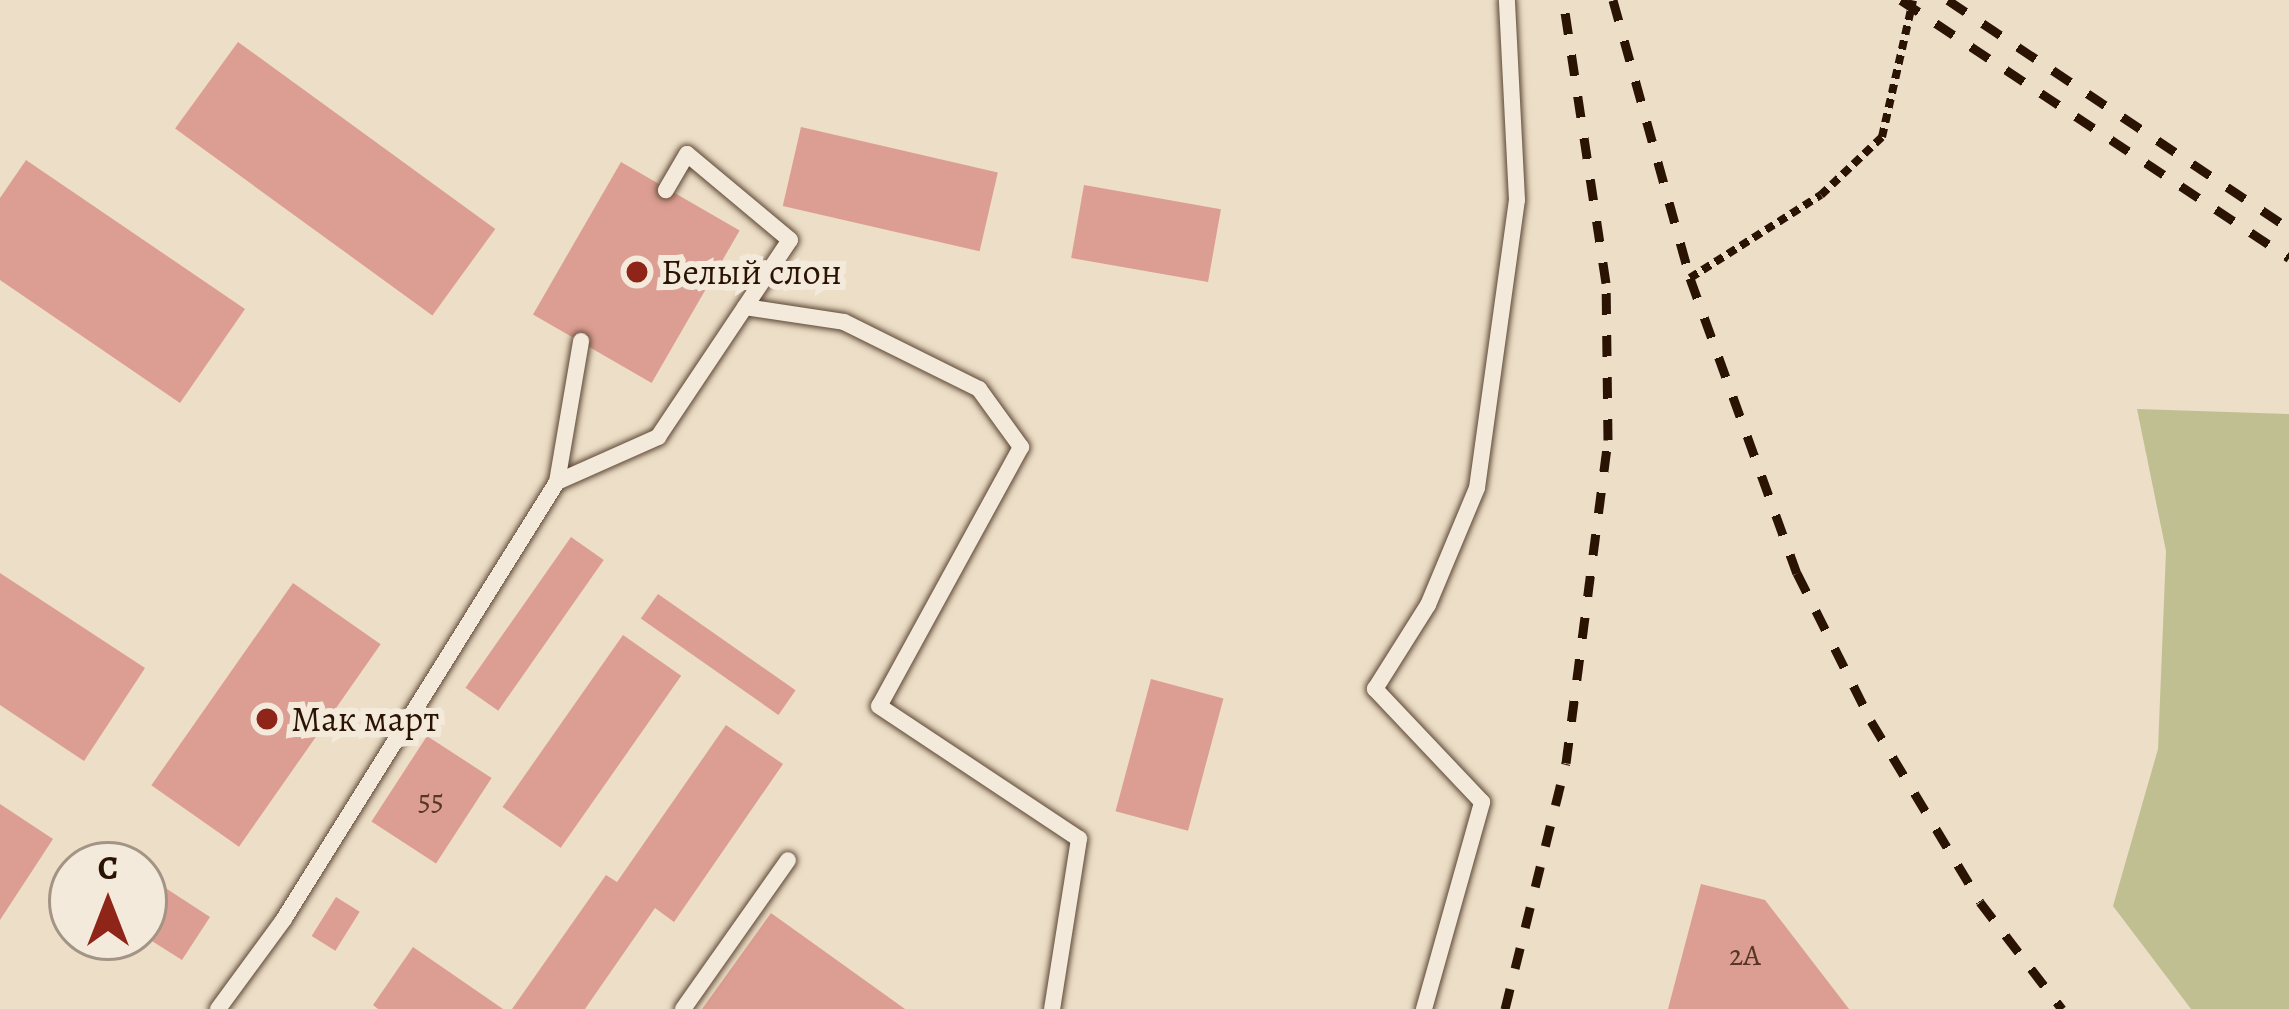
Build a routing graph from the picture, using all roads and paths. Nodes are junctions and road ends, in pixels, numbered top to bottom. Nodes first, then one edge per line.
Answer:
1 (1507, 0) edge
2 (1913, 0) edge
3 (667, 190) dead end
4 (1690, 278) dead end
5 (745, 307) junction
6 (581, 341) dead end
7 (556, 482) junction
8 (788, 860) dead end
9 (218, 1009) edge
10 (683, 1009) edge
11 (1052, 1009) edge
12 (1424, 1009) edge

1 - 12 lane
2 - 4 path
3 - 5 lane
5 - 7 lane
5 - 11 lane
6 - 7 lane
7 - 9 lane
8 - 10 lane

